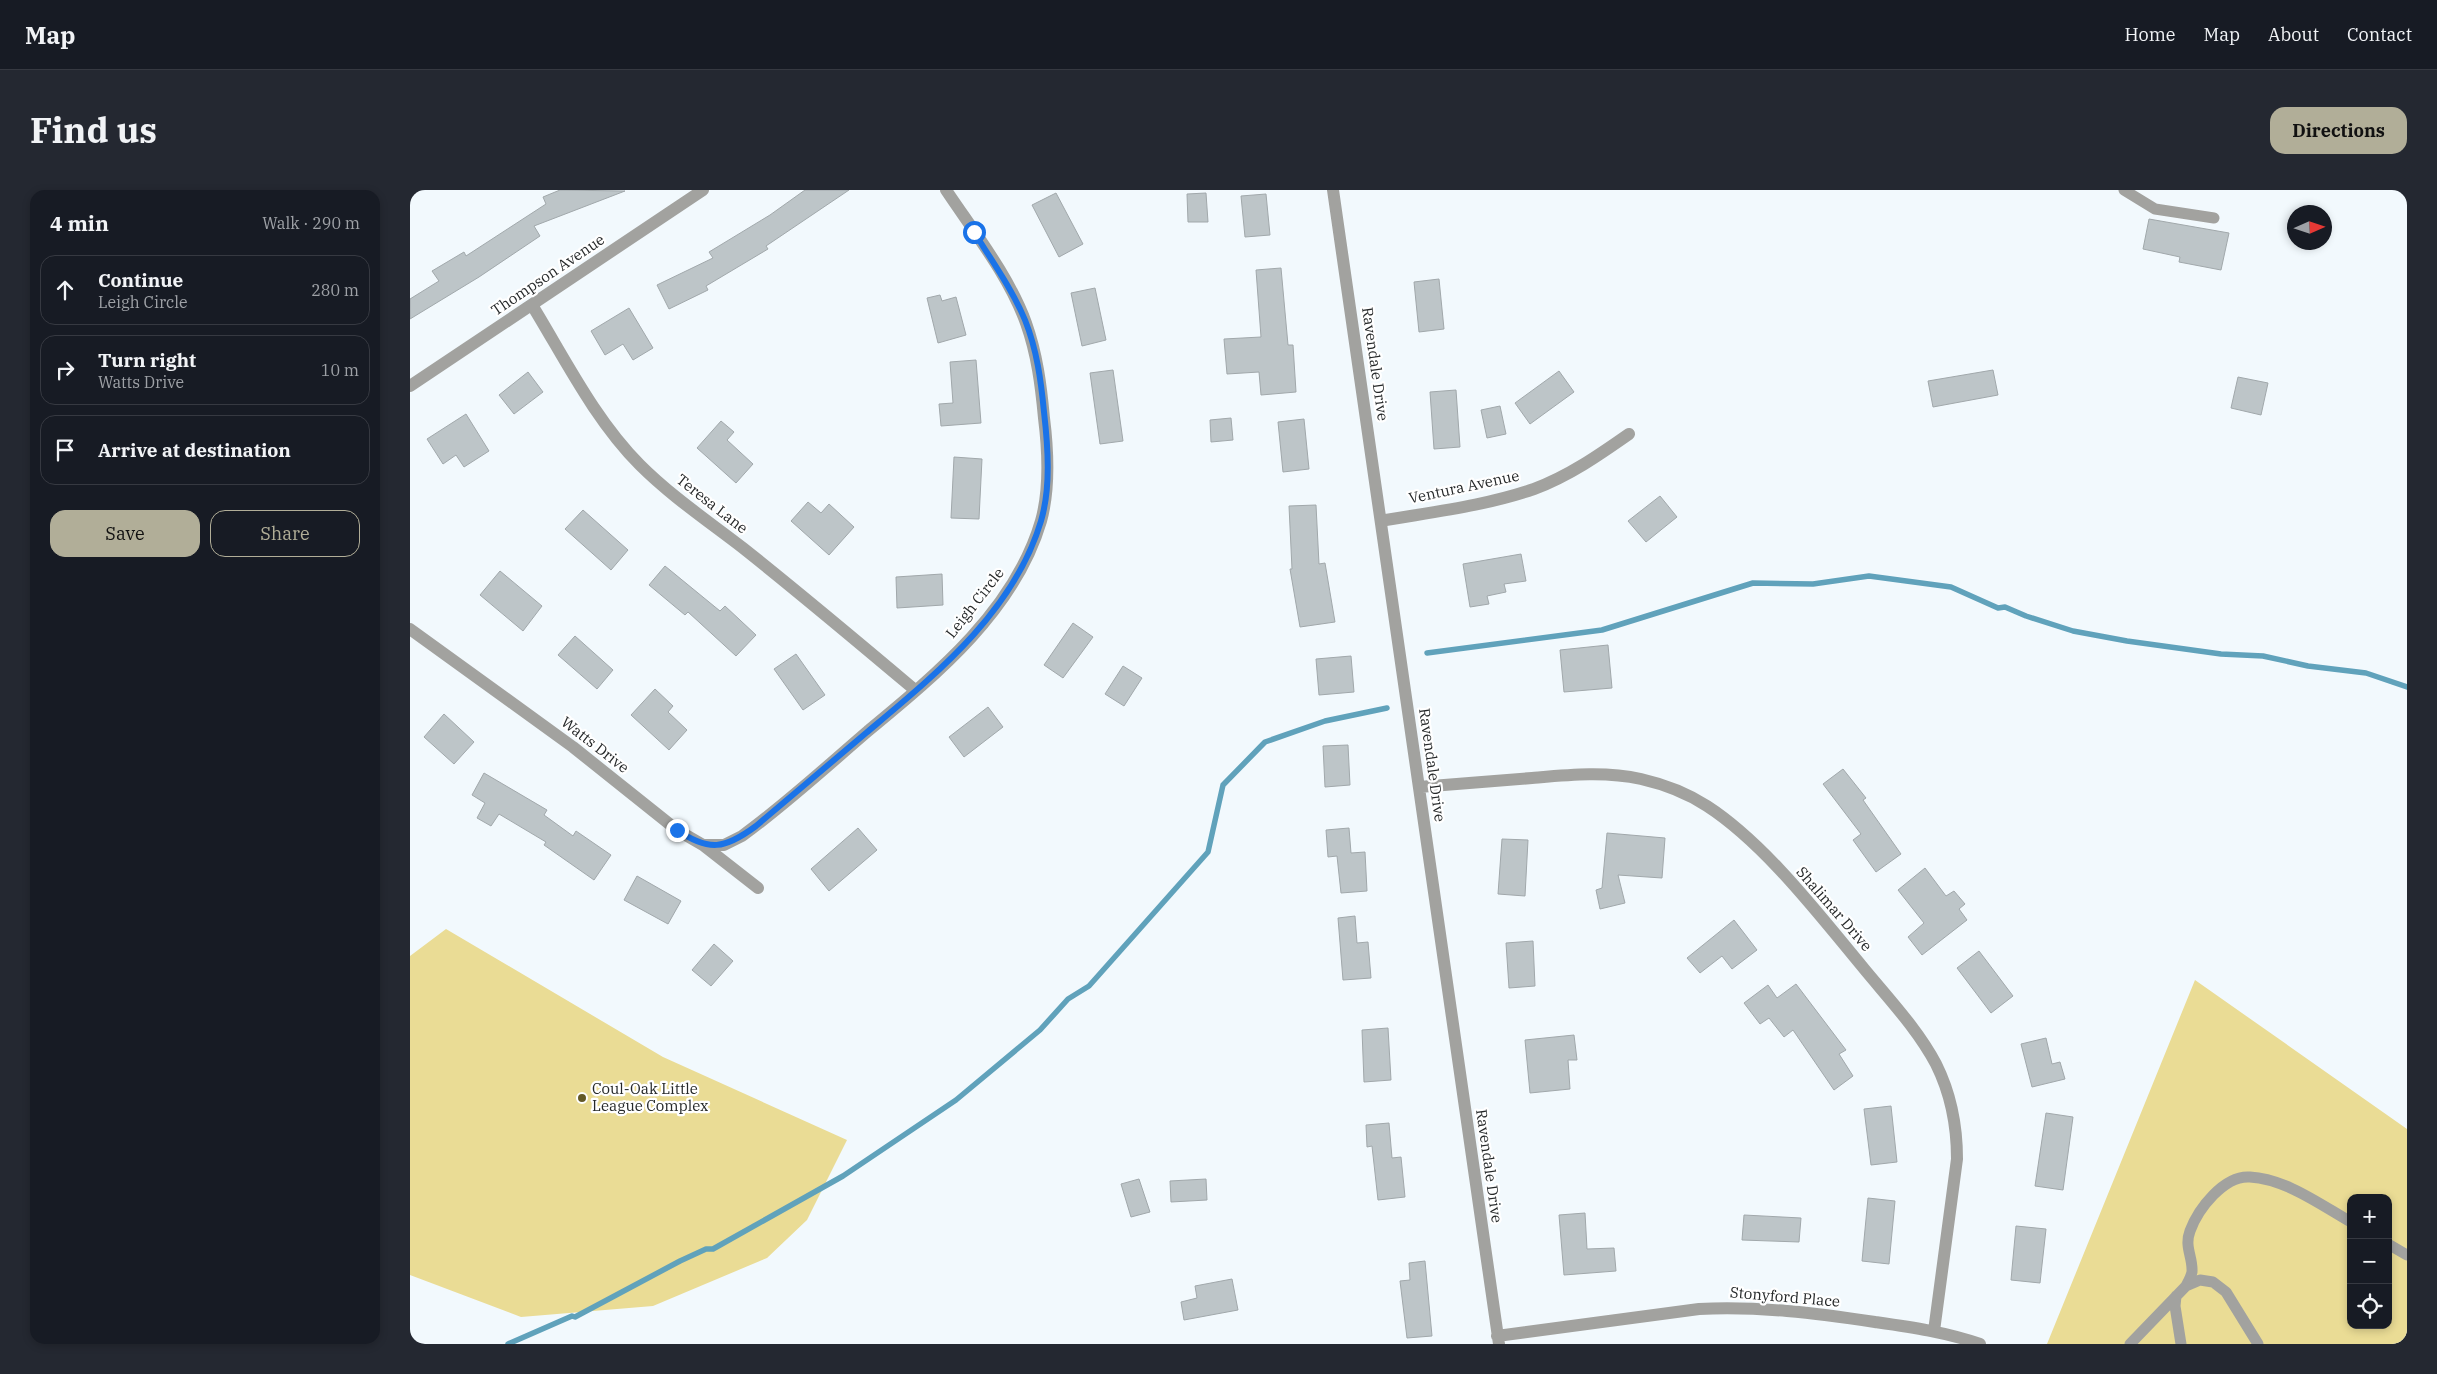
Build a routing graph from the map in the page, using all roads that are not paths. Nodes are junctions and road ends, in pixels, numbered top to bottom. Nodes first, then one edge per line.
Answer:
1 (703, 190) edge
2 (946, 190) edge
3 (1334, 190) edge
4 (2124, 190) edge
5 (2214, 218) dead end
6 (532, 305) junction
7 (410, 386) edge
8 (1629, 434) dead end
9 (1381, 521) junction
10 (410, 628) edge
11 (915, 690) junction
12 (1419, 787) junction
13 (703, 845) junction
14 (758, 888) dead end
15 (2347, 1220) edge
16 (2392, 1246) edge
17 (2407, 1255) edge
18 (2186, 1286) junction
19 (2176, 1296) junction
20 (1934, 1331) junction
21 (1498, 1340) edge
22 (1980, 1344) edge
23 (2130, 1344) edge
24 (2181, 1344) edge
25 (2258, 1344) edge

1 - 6 street, Thompson Avenue
2 - 11 street, Leigh Circle
3 - 9 street, Ravendale Drive
4 - 5 lane
6 - 7 street, Thompson Avenue
6 - 11 street, Teresa Lane
8 - 9 street, Ventura Avenue
9 - 12 street, Ravendale Drive
10 - 13 street, Watts Drive
11 - 13 street, Leigh Circle
12 - 20 street, Shalimar Drive
12 - 21 street, Ravendale Drive
13 - 14 street, Watts Drive
15 - 18 lane
16 - 17 lane
18 - 19 lane
18 - 25 lane
19 - 23 lane
19 - 24 lane
20 - 21 street, Stonyford Place
20 - 22 street, Stonyford Place

